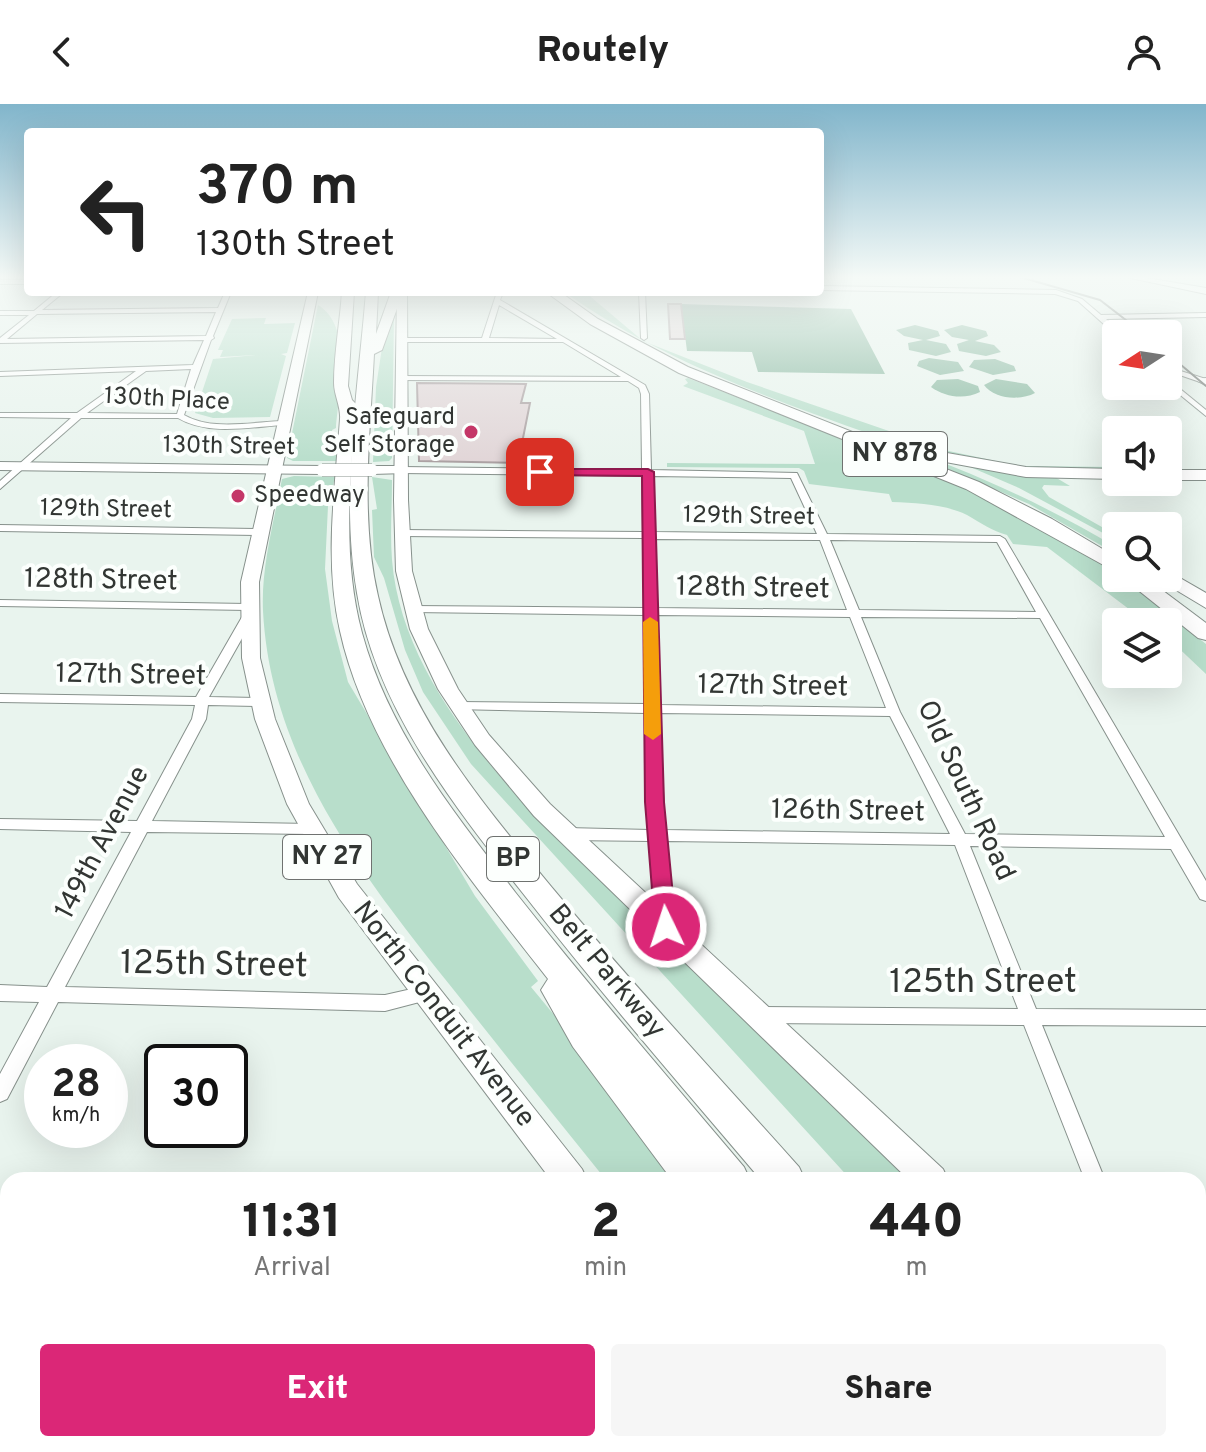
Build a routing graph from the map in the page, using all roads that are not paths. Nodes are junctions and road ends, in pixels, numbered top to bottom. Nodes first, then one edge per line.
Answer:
1 (77, 340) edge
2 (210, 340) edge
3 (302, 340) edge
4 (344, 340) edge
5 (355, 340) edge
6 (369, 340) edge
7 (380, 340) edge
8 (401, 340) joint
9 (485, 340) joint
10 (624, 340) edge
11 (0, 341) edge
12 (560, 341) joint
13 (664, 361) junction
14 (196, 367) junction
15 (368, 368) junction
16 (145, 369) junction
17 (0, 374) edge
18 (1182, 374) edge
19 (400, 378) junction
20 (630, 379) junction
21 (1205, 382) edge
22 (1182, 393) edge
23 (348, 414) junction
24 (1206, 414) edge
25 (0, 415) edge
26 (79, 415) junction
27 (180, 416) junction
28 (283, 423) junction
29 (930, 455) junction
30 (0, 466) edge
31 (22, 466) junction
32 (273, 469) junction
33 (401, 470) junction
34 (648, 472) junction
35 (1102, 474) edge
36 (794, 475) joint
37 (1182, 475) edge
38 (1206, 475) edge
39 (0, 486) edge
40 (0, 528) edge
41 (259, 532) junction
42 (402, 533) junction
43 (650, 536) junction
44 (1102, 537) edge
45 (824, 538) junction
46 (1102, 558) edge
47 (1182, 586) edge
48 (1152, 592) edge
49 (1206, 602) edge
50 (0, 603) edge
51 (412, 609) junction
52 (248, 612) junction
53 (650, 612) junction
54 (853, 614) junction
55 (1045, 615) junction
56 (1206, 633) edge
57 (0, 698) edge
58 (202, 702) junction
59 (260, 702) junction
60 (459, 706) junction
61 (652, 709) junction
62 (894, 712) junction
63 (0, 824) edge
64 (141, 827) junction
65 (311, 829) junction
66 (567, 834) junction
67 (659, 835) junction
68 (960, 840) junction
69 (1175, 843) junction
70 (490, 881) junction
71 (1206, 895) edge
72 (666, 927) junction
73 (0, 993) edge
74 (53, 994) junction
75 (425, 994) junction
76 (761, 1015) junction
77 (1027, 1015) junction
78 (1206, 1018) edge
79 (0, 1093) edge
80 (565, 1172) edge
81 (689, 1172) edge
82 (724, 1172) edge
83 (779, 1172) edge
84 (924, 1172) edge
85 (1092, 1172) edge

1 - 11 street
2 - 14 street
3 - 28 main road, North Conduit Avenue / NY 27
4 - 23 highway
5 - 23 highway, Belt Parkway / BP
6 - 15 highway, Belt Parkway / BP
7 - 15 highway
8 - 9 street
8 - 19 main road
9 - 12 street
10 - 13 highway, NY 878
12 - 20 street
13 - 29 highway
13 - 46 highway, NY 878
14 - 16 street
14 - 27 street
15 - 83 highway, Belt Parkway / BP
16 - 17 street
16 - 26 street
18 - 21 street
19 - 20 street
19 - 33 main road
20 - 34 street
22 - 24 street
23 - 70 highway, Belt Parkway / BP
25 - 26 street, 130th Place
26 - 27 street, 130th Place
26 - 31 street
27 - 28 street, 130th Place
28 - 32 main road, North Conduit Avenue / NY 27
29 - 35 highway
29 - 44 highway
30 - 31 street, 130th Street
31 - 32 street, 130th Street
31 - 39 street
32 - 33 street, 130th Street, bridge
32 - 41 main road, North Conduit Avenue / NY 27
33 - 34 street, 130th Street
33 - 42 main road
34 - 36 street, 130th Street
34 - 43 street
36 - 45 street, Old South Road
37 - 38 highway
40 - 41 street, 129th Street
41 - 52 main road, North Conduit Avenue / NY 27
42 - 43 street, 129th Street
42 - 51 main road
43 - 45 street, 129th Street
43 - 53 street
45 - 54 street, Old South Road
45 - 55 street, 129th Street
47 - 49 highway
48 - 56 highway
50 - 52 street, 128th Street
51 - 53 street, 128th Street
51 - 60 main road
52 - 58 street, 149th Avenue
52 - 59 main road, North Conduit Avenue / NY 27
53 - 54 street, 128th Street
53 - 61 street
54 - 55 street, 128th Street
54 - 62 street, Old South Road
55 - 69 street
57 - 58 street, 127th Street
58 - 59 street, 127th Street
58 - 64 street, 149th Avenue
59 - 65 main road, North Conduit Avenue / NY 27
60 - 61 street, 127th Street
60 - 66 main road
61 - 62 street, 127th Street
61 - 67 street
62 - 68 street, Old South Road
63 - 64 street
64 - 65 street
64 - 74 street, 149th Avenue
65 - 75 main road, North Conduit Avenue / NY 27
66 - 67 street, 126th Street
66 - 72 main road
67 - 68 street, 126th Street
67 - 72 street
68 - 69 street, 126th Street
68 - 77 street, Old South Road
69 - 71 street
70 - 81 highway
70 - 82 highway, Belt Parkway / BP
72 - 76 main road
73 - 74 street, 125th Street
74 - 75 street, 125th Street
74 - 79 street, 149th Avenue
75 - 80 main road, North Conduit Avenue / NY 27
76 - 77 street, 125th Street
76 - 84 main road
77 - 78 street, 125th Street
77 - 85 street, Old South Road

